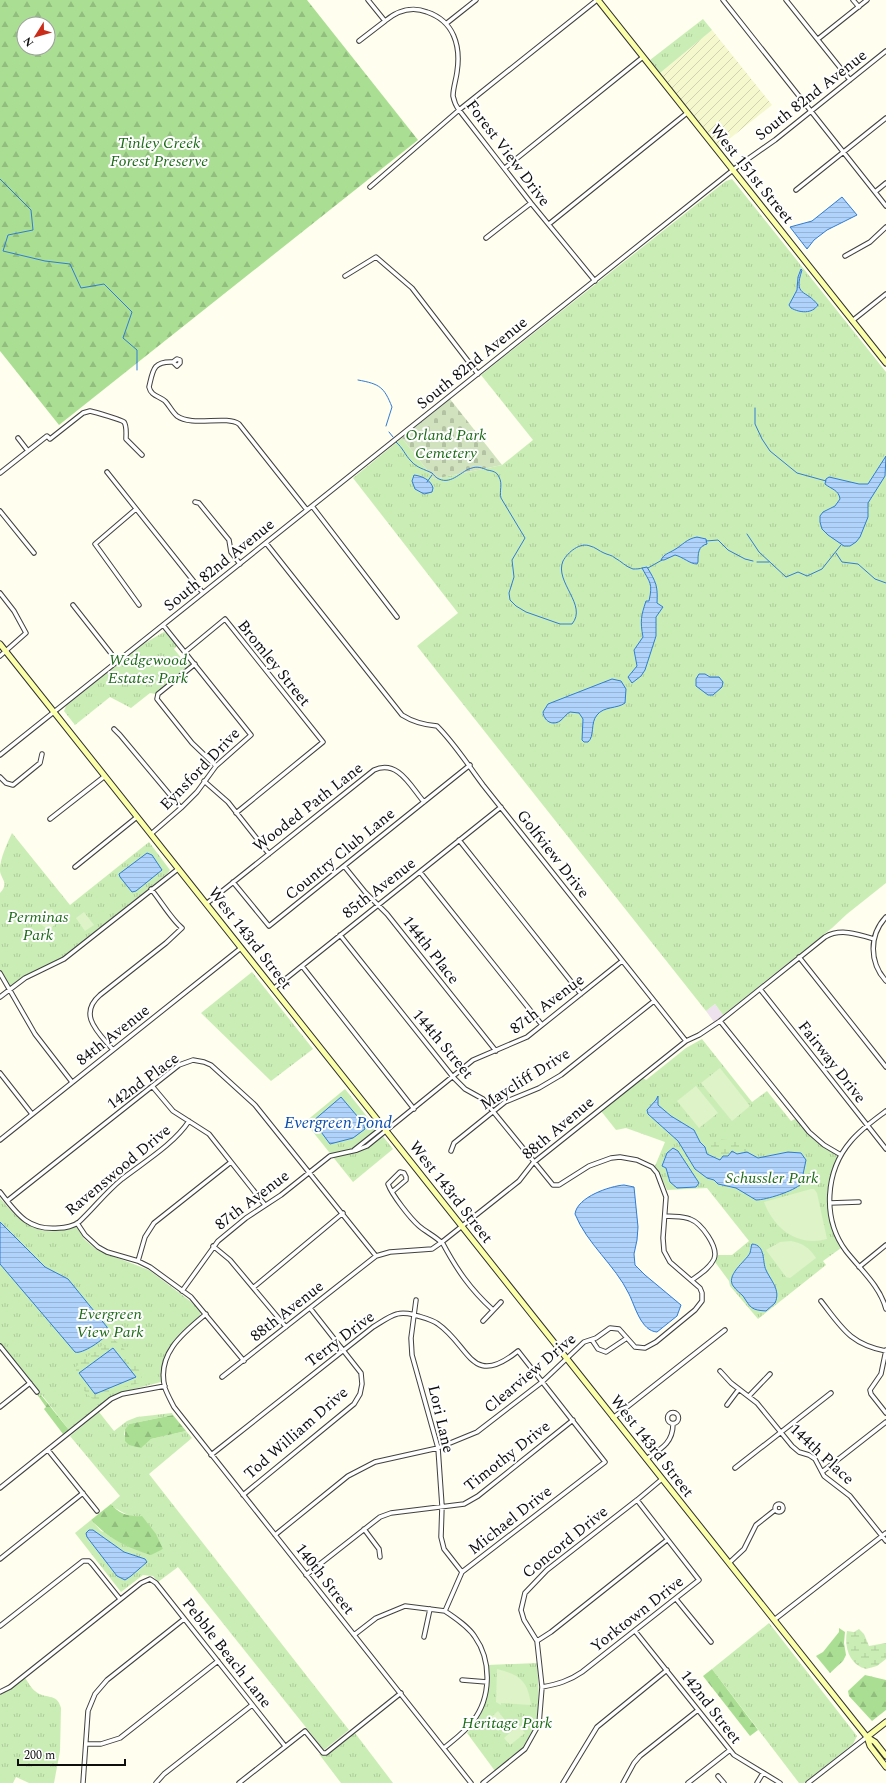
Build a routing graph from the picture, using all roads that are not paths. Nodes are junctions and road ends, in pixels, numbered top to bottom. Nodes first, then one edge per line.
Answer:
1 (368, 0) edge
2 (476, 0) edge
3 (597, 0) edge
4 (723, 0) edge
5 (786, 0) edge
6 (853, 0) edge
7 (867, 0) edge
8 (859, 7) junction
9 (385, 21) junction
10 (446, 23) junction
11 (818, 39) junction
12 (359, 41) dead end
13 (886, 51) edge
14 (643, 57) junction
15 (850, 80) junction
16 (459, 110) junction
17 (687, 112) junction
18 (811, 112) junction
19 (886, 118) edge
20 (843, 152) junction
21 (505, 168) junction
22 (733, 171) junction
23 (886, 183) edge
24 (370, 187) dead end
25 (796, 190) dead end
26 (875, 192) junction
27 (530, 203) junction
28 (886, 206) edge
29 (549, 224) junction
30 (886, 226) edge
31 (486, 238) dead end
32 (845, 256) dead end
33 (345, 276) dead end
34 (595, 281) junction
35 (886, 294) edge
36 (852, 321) junction
37 (173, 362) dead end
38 (886, 363) edge
39 (478, 374) junction
40 (18, 438) dead end
41 (28, 451) junction
42 (142, 455) dead end
43 (107, 472) dead end
44 (0, 473) edge
45 (195, 502) dead end
46 (312, 506) junction
47 (136, 509) junction
48 (307, 510) junction
49 (0, 511) edge
50 (266, 542) junction
51 (34, 553) dead end
52 (240, 564) junction
53 (0, 593) edge
54 (203, 593) junction
55 (73, 605) dead end
56 (138, 605) dead end
57 (397, 617) dead end
58 (163, 625) junction
59 (0, 644) edge
60 (5, 651) junction
61 (185, 652) junction
62 (0, 656) edge
63 (118, 661) junction
64 (195, 664) junction
65 (54, 712) junction
66 (114, 729) dead end
67 (42, 754) dead end
68 (0, 756) edge
69 (470, 765) junction
70 (216, 766) junction
71 (105, 776) junction
72 (0, 777) edge
73 (204, 781) junction
74 (424, 802) junction
75 (501, 807) junction
76 (181, 808) junction
77 (236, 813) junction
78 (137, 817) junction
79 (50, 819) dead end
80 (151, 834) junction
81 (459, 840) junction
82 (269, 854) junction
83 (344, 866) junction
84 (75, 867) dead end
85 (178, 869) junction
86 (420, 872) junction
87 (233, 882) junction
88 (152, 889) junction
89 (206, 904) junction
90 (378, 905) junction
91 (886, 917) edge
92 (340, 935) junction
93 (874, 939) junction
94 (241, 948) junction
95 (800, 957) junction
96 (622, 961) junction
97 (302, 966) junction
98 (0, 973) edge
99 (886, 981) edge
100 (273, 989) junction
101 (760, 989) junction
102 (9, 990) junction
103 (581, 994) junction
104 (0, 997) edge
105 (654, 1001) junction
106 (720, 1021) junction
107 (542, 1025) junction
108 (686, 1041) junction
109 (113, 1050) junction
110 (496, 1051) junction
111 (886, 1067) edge
112 (0, 1073) edge
113 (453, 1077) junction
114 (72, 1082) junction
115 (152, 1086) junction
116 (414, 1109) junction
117 (493, 1111) junction
118 (886, 1111) edge
119 (32, 1114) junction
120 (189, 1121) junction
121 (867, 1126) junction
122 (384, 1129) junction
123 (0, 1140) edge
124 (886, 1149) edge
125 (451, 1151) dead end
126 (841, 1155) junction
127 (231, 1162) junction
128 (533, 1163) junction
129 (309, 1172) junction
130 (0, 1192) edge
131 (392, 1192) junction
132 (7, 1201) junction
133 (859, 1202) dead end
134 (830, 1204) junction
135 (265, 1205) junction
136 (343, 1213) junction
137 (666, 1216) junction
138 (77, 1223) junction
139 (462, 1227) junction
140 (442, 1243) junction
141 (886, 1245) edge
142 (214, 1246) junction
143 (376, 1256) junction
144 (138, 1261) junction
145 (859, 1267) junction
146 (692, 1280) junction
147 (254, 1287) junction
148 (182, 1291) junction
149 (416, 1300) dead end
150 (821, 1301) dead end
151 (501, 1302) dead end
152 (886, 1306) edge
153 (310, 1308) junction
154 (493, 1310) junction
155 (206, 1314) junction
156 (414, 1315) junction
157 (483, 1321) dead end
158 (286, 1327) junction
159 (725, 1330) dead end
160 (627, 1338) junction
161 (592, 1340) junction
162 (0, 1346) edge
163 (343, 1349) junction
164 (886, 1350) edge
165 (567, 1360) junction
166 (244, 1361) junction
167 (720, 1371) dead end
168 (770, 1374) dead end
169 (222, 1377) dead end
170 (542, 1382) junction
171 (30, 1383) junction
172 (165, 1386) junction
173 (739, 1389) junction
174 (37, 1392) dead end
175 (831, 1393) dead end
176 (749, 1396) junction
177 (727, 1405) dead end
178 (0, 1407) edge
179 (886, 1413) edge
180 (613, 1418) junction
181 (573, 1420) junction
182 (886, 1422) edge
183 (673, 1424) dead end
184 (781, 1432) junction
185 (438, 1448) junction
186 (48, 1450) junction
187 (211, 1455) junction
188 (646, 1459) junction
189 (735, 1468) dead end
190 (822, 1472) junction
191 (662, 1479) junction
192 (0, 1488) edge
193 (83, 1493) junction
194 (243, 1495) junction
195 (637, 1500) junction
196 (442, 1506) junction
197 (776, 1510) dead end
198 (97, 1511) dead end
199 (364, 1529) junction
200 (886, 1533) edge
201 (275, 1535) junction
202 (882, 1536) junction
203 (667, 1540) junction
204 (886, 1541) edge
205 (380, 1556) dead end
206 (0, 1559) edge
207 (729, 1563) junction
208 (462, 1572) junction
209 (306, 1575) junction
210 (120, 1599) junction
211 (676, 1599) junction
212 (430, 1609) junction
213 (445, 1611) junction
214 (184, 1619) junction
215 (774, 1620) junction
216 (0, 1626) edge
217 (636, 1631) junction
218 (354, 1635) junction
219 (424, 1636) dead end
220 (537, 1641) junction
221 (711, 1642) dead end
222 (218, 1661) junction
223 (667, 1670) junction
224 (462, 1680) dead end
225 (487, 1682) junction
226 (542, 1686) junction
227 (0, 1692) edge
228 (401, 1694) junction
229 (252, 1705) junction
230 (698, 1710) junction
231 (886, 1722) edge
232 (867, 1737) junction
233 (86, 1744) junction
234 (285, 1746) junction
235 (444, 1748) junction
236 (730, 1750) junction
237 (886, 1756) edge
238 (886, 1767) edge
239 (763, 1773) junction
240 (718, 1776) dead end
241 (83, 1783) edge
242 (156, 1783) edge
243 (239, 1783) edge
244 (471, 1783) edge
245 (483, 1783) edge
246 (563, 1783) edge
247 (623, 1783) edge
248 (689, 1783) edge
249 (724, 1783) edge
250 (757, 1783) edge
251 (780, 1783) edge
252 (808, 1783) edge

1 - 9 street
2 - 10 street
3 - 14 main road, West 151st Street
3 - 16 street
4 - 18 street
5 - 11 street
6 - 8 street
7 - 8 street
8 - 11 street
9 - 10 street
9 - 12 street
10 - 16 street, Forest View Drive
11 - 15 street
13 - 15 street, South 82nd Avenue
14 - 17 main road, West 151st Street
14 - 21 street
15 - 18 street, South 82nd Avenue
16 - 21 street, Forest View Drive
16 - 24 street
17 - 22 main road, West 151st Street
17 - 29 street
18 - 20 street
18 - 22 street, South 82nd Avenue
19 - 20 street
20 - 25 street
20 - 26 street
21 - 27 street, Forest View Drive
22 - 34 street, South 82nd Avenue
22 - 36 main road, West 151st Street
23 - 26 street
26 - 28 street
27 - 29 street, Forest View Drive
27 - 31 street
29 - 34 street, Forest View Drive
30 - 32 street
33 - 39 street
34 - 39 street, South 82nd Avenue
35 - 36 street
36 - 38 main road, West 151st Street
37 - 48 street
39 - 46 street, South 82nd Avenue
40 - 41 street
41 - 42 street
41 - 44 street
43 - 47 street
45 - 52 street
46 - 48 street, South 82nd Avenue
46 - 57 street
47 - 54 street
47 - 56 street
48 - 50 street, South 82nd Avenue
49 - 51 street
50 - 52 street, South 82nd Avenue
50 - 69 street, Golfview Drive
52 - 54 street, South 82nd Avenue
53 - 60 street
54 - 58 street, South 82nd Avenue
55 - 63 street
58 - 61 street, Eynsford Drive
58 - 63 street, South 82nd Avenue
59 - 60 main road, West 143rd Street
60 - 62 street
60 - 65 main road, West 143rd Street
61 - 64 street, Eynsford Drive
61 - 77 street, Bromley Street
63 - 65 street, South 82nd Avenue
64 - 70 street, Eynsford Drive
64 - 70 street
65 - 68 street, South 82nd Avenue
65 - 71 main road, West 143rd Street
66 - 76 street
67 - 72 street
69 - 74 street, Country Club Lane
69 - 75 street, Golfview Drive
70 - 73 street, Eynsford Drive
71 - 78 main road, West 143rd Street
71 - 79 street
73 - 76 street, Eynsford Drive
73 - 77 street
74 - 82 street, Wooded Path Lane
74 - 83 street, Country Club Lane
75 - 81 street, 85th Avenue
75 - 96 street, Golfview Drive
76 - 80 street, Eynsford Drive
77 - 82 street
78 - 80 main road, West 143rd Street
78 - 84 street
80 - 85 main road, West 143rd Street
81 - 86 street, 85th Avenue
81 - 103 street
82 - 87 street, Wooded Path Lane
83 - 87 street, Country Club Lane
83 - 90 street, 144th Place
85 - 88 street
85 - 89 main road, West 143rd Street
86 - 90 street, 85th Avenue
86 - 107 street
87 - 89 street, Wooded Path Lane
88 - 102 street
88 - 109 street
89 - 94 main road, West 143rd Street
90 - 92 street, 85th Avenue
90 - 110 street, 144th Place
91 - 93 street
92 - 97 street, 85th Avenue
92 - 113 street, 144th Street
93 - 95 street, 88th Avenue
93 - 99 street
94 - 100 main road, West 143rd Street
94 - 109 street, 84th Avenue
95 - 101 street, 88th Avenue
95 - 111 street
96 - 103 street, 87th Avenue
96 - 105 street, Golfview Drive
97 - 100 street, 85th Avenue
97 - 116 street
98 - 102 street
100 - 122 main road, West 143rd Street
101 - 106 street, 88th Avenue
101 - 121 street, Fairway Drive
102 - 104 street
102 - 114 street
103 - 107 street, 87th Avenue
105 - 108 street, Golfview Drive
105 - 117 street, Maycliff Drive
106 - 108 street, 88th Avenue
106 - 126 street
107 - 110 street, 87th Avenue
108 - 128 street, 88th Avenue
109 - 114 street, 84th Avenue
110 - 113 street, 87th Avenue
112 - 119 street
113 - 116 street, 87th Avenue
113 - 117 street, 144th Street
114 - 119 street, 84th Avenue
115 - 120 street
115 - 129 street, 142nd Place
115 - 132 street, 142nd Place
116 - 122 street, 87th Avenue
117 - 125 street, Maycliff Drive
117 - 128 street, 144th Street
118 - 121 street
119 - 123 street, 84th Avenue
120 - 127 street
120 - 138 street, Ravenswood Drive
121 - 124 street, Fairway Drive
121 - 126 street
122 - 129 street, 87th Avenue
122 - 139 main road, West 143rd Street
126 - 134 street
127 - 135 street
127 - 144 street
128 - 137 street, Clearview Drive
128 - 139 street, 88th Avenue
129 - 135 street, 87th Avenue
129 - 136 street, 142nd Place
130 - 132 street, Ravenswood Drive
131 - 131 street
131 - 140 street
132 - 138 street, Ravenswood Drive
133 - 134 street
134 - 145 street
135 - 142 street, 87th Avenue
136 - 143 street, 142nd Place
136 - 147 street
137 - 146 street, Clearview Drive
137 - 146 street
138 - 144 street
139 - 140 street, 88th Avenue
139 - 165 main road, West 143rd Street
140 - 143 street, 88th Avenue
140 - 154 street
141 - 145 street
142 - 147 street
142 - 148 street, 87th Avenue
143 - 153 street, 88th Avenue
144 - 148 street
145 - 152 street
146 - 160 street, Clearview Drive
147 - 158 street
148 - 155 street
149 - 156 street, Lori Lane
150 - 164 street
151 - 154 street
153 - 158 street, 88th Avenue
153 - 163 street, Tod William Drive
154 - 157 street
155 - 166 street
155 - 172 street
156 - 163 street, Terry Drive
156 - 170 street, Terry Drive
156 - 185 street, Lori Lane
158 - 166 street, 88th Avenue
159 - 180 street
160 - 161 street, Clearview Drive
160 - 161 street
161 - 165 street, Clearview Drive
162 - 171 street
163 - 187 street, Terry Drive
163 - 194 street, Tod William Drive
164 - 179 street
165 - 170 street, Clearview Drive
165 - 180 main road, West 143rd Street
166 - 169 street, 88th Avenue
167 - 173 street, 144th Place
168 - 176 street
170 - 181 street
170 - 185 street, Clearview Drive
171 - 174 street
171 - 178 street
172 - 186 street
172 - 187 street, 140th Street
173 - 176 street, 144th Place
173 - 177 street
175 - 184 street
176 - 184 street, 144th Place
180 - 188 main road, West 143rd Street
181 - 196 street, Timothy Drive
181 - 208 street, Michael Drive
182 - 190 street
183 - 188 street
184 - 189 street
184 - 190 street, 144th Place
185 - 196 street, Lori Lane
185 - 201 street, Clearview Drive
186 - 192 street
186 - 193 street
187 - 194 street, 140th Street
188 - 191 main road, West 143rd Street
190 - 202 street, 144th Place
191 - 195 street, Concord Drive
191 - 207 main road, West 143rd Street
193 - 198 street
193 - 206 street
194 - 201 street, 140th Street
195 - 203 street, Yorktown Drive
195 - 220 street, Concord Drive
196 - 199 street, Timothy Drive
196 - 208 street, Lori Lane
197 - 207 street
199 - 205 street
199 - 209 street, Timothy Drive
200 - 202 street
201 - 209 street, 140th Street
202 - 204 street, 144th Place
202 - 215 street
203 - 211 street, Yorktown Drive
203 - 220 street
207 - 215 main road, West 143rd Street
208 - 213 street, Michael Drive
209 - 218 street, 140th Street
210 - 214 street, Pebble Beach Lane
210 - 216 street
210 - 227 street
211 - 217 street, Yorktown Drive
211 - 221 street
212 - 213 street
212 - 218 street
212 - 219 street
213 - 225 street
214 - 222 street, Pebble Beach Lane
214 - 233 street
215 - 232 main road, West 143rd Street
217 - 223 street, 142nd Street
217 - 226 street, Yorktown Drive
218 - 228 street, 140th Street
220 - 226 street, Concord Drive
222 - 229 street, Pebble Beach Lane
222 - 233 street
223 - 230 street, 142nd Street
223 - 246 street
224 - 225 street
225 - 235 street
226 - 245 street, Concord Drive
228 - 234 street
228 - 235 street, 140th Street
229 - 234 street, Pebble Beach Lane
229 - 242 street
230 - 236 street, 142nd Street
230 - 247 street
231 - 232 main road
232 - 237 main road, West 143rd Street
232 - 238 main road, West 143rd Street
232 - 252 street
233 - 241 street
234 - 243 street
235 - 244 street, 140th Street
236 - 239 street, 142nd Street
236 - 248 street
239 - 250 street
239 - 251 street, 142nd Street
240 - 249 street

